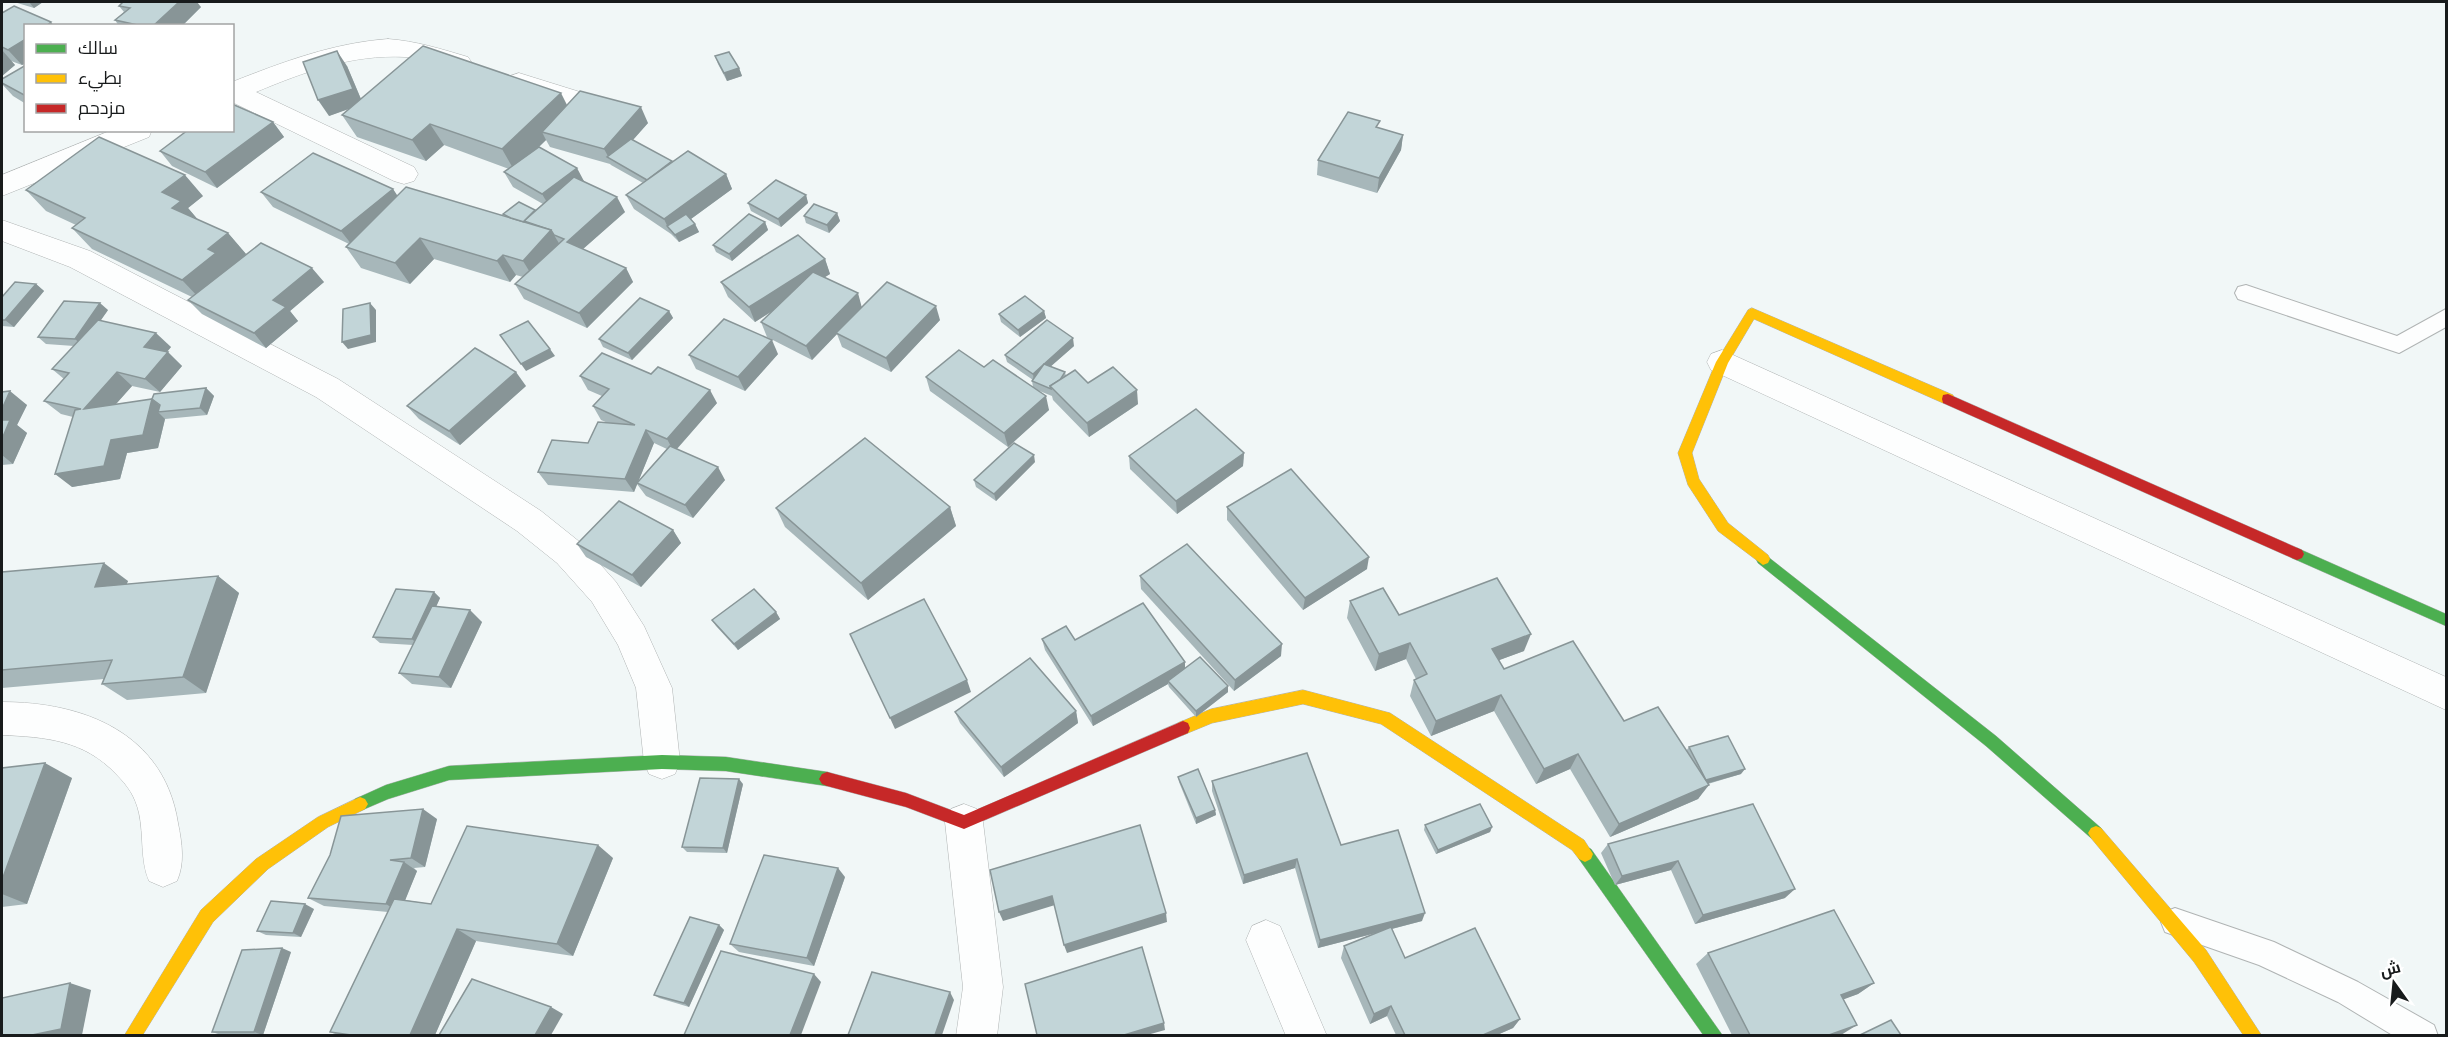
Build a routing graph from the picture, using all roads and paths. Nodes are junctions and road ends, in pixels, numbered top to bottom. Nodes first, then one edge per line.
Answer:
1 (234, 92) edge
2 (234, 92) edge
3 (617, 112) edge
4 (134, 132) edge
5 (404, 174) dead end
6 (2, 186) edge
7 (2, 230) edge
8 (2246, 293) dead end
9 (2446, 317) edge
10 (1722, 362) junction
11 (2446, 620) edge
12 (2446, 694) edge
13 (2, 719) edge
14 (662, 762) junction
15 (964, 822) junction
16 (163, 868) dead end
17 (2169, 920) junction
18 (1266, 940) dead end
19 (132, 1035) edge
20 (976, 1035) edge
21 (1307, 1035) edge
22 (1715, 1035) edge
23 (2254, 1035) edge
24 (2423, 1035) edge

1 - 3 street
2 - 5 street
4 - 6 street
7 - 14 street
8 - 9 lane
10 - 11 street
10 - 12 street
10 - 17 street
13 - 16 street
14 - 15 street
14 - 19 street
15 - 20 street
15 - 22 street
17 - 23 street
17 - 24 lane
18 - 21 street

